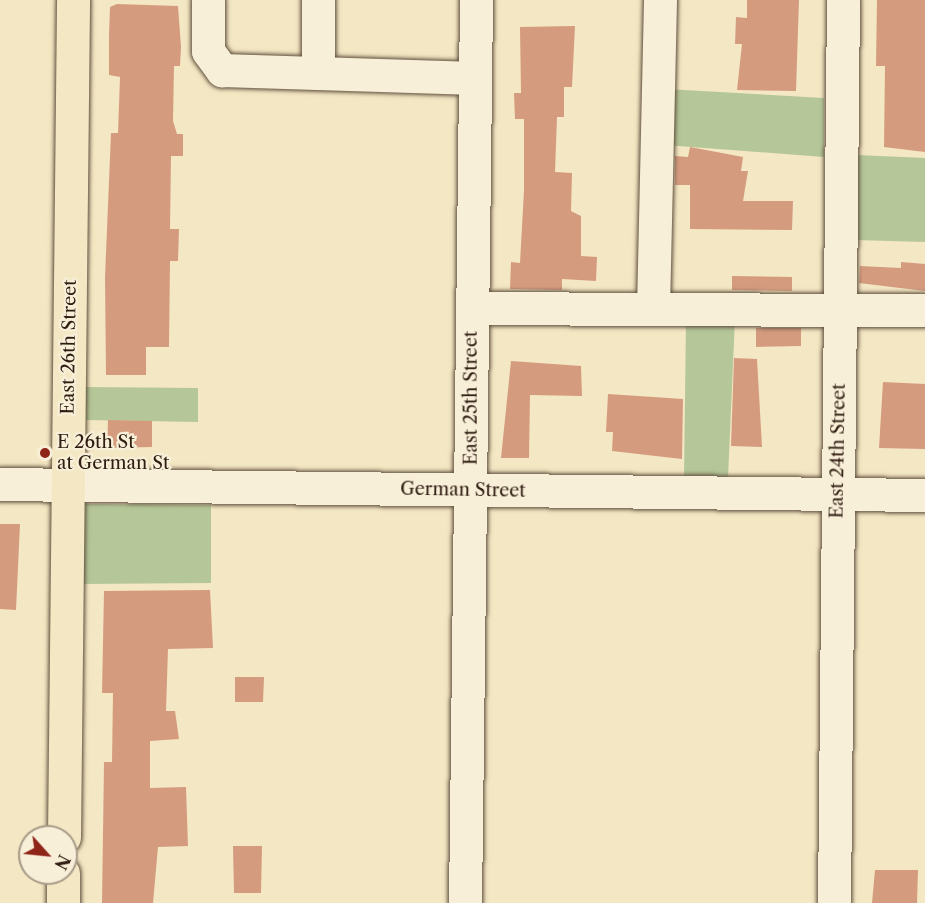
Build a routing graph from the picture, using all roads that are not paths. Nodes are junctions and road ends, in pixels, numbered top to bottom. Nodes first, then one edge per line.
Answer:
1 (73, 0) edge
2 (208, 0) edge
3 (318, 0) edge
4 (476, 0) edge
5 (660, 0) edge
6 (843, 0) edge
7 (318, 73) junction
8 (475, 78) junction
9 (472, 308) junction
10 (653, 309) junction
11 (840, 309) junction
12 (925, 310) edge
13 (0, 484) edge
14 (68, 485) junction
15 (470, 490) junction
16 (837, 494) junction
17 (925, 495) edge
18 (64, 825) edge
19 (63, 885) edge
20 (63, 903) edge
21 (465, 903) edge
22 (834, 903) edge

1 - 14 main road, East 26th Street
2 - 7 street
3 - 7 street
4 - 8 street, East 25th Street
5 - 10 street
6 - 11 street, East 24th Street
7 - 8 street
8 - 9 street, East 25th Street
9 - 10 street
9 - 15 street, East 25th Street
10 - 11 street
11 - 12 street
11 - 16 street, East 24th Street
13 - 14 street, German Street
14 - 15 street, German Street
14 - 18 main road, East 26th Street
15 - 16 street, German Street
15 - 21 street, East 25th Street
16 - 17 street, German Street
16 - 22 street, East 24th Street
19 - 20 main road

